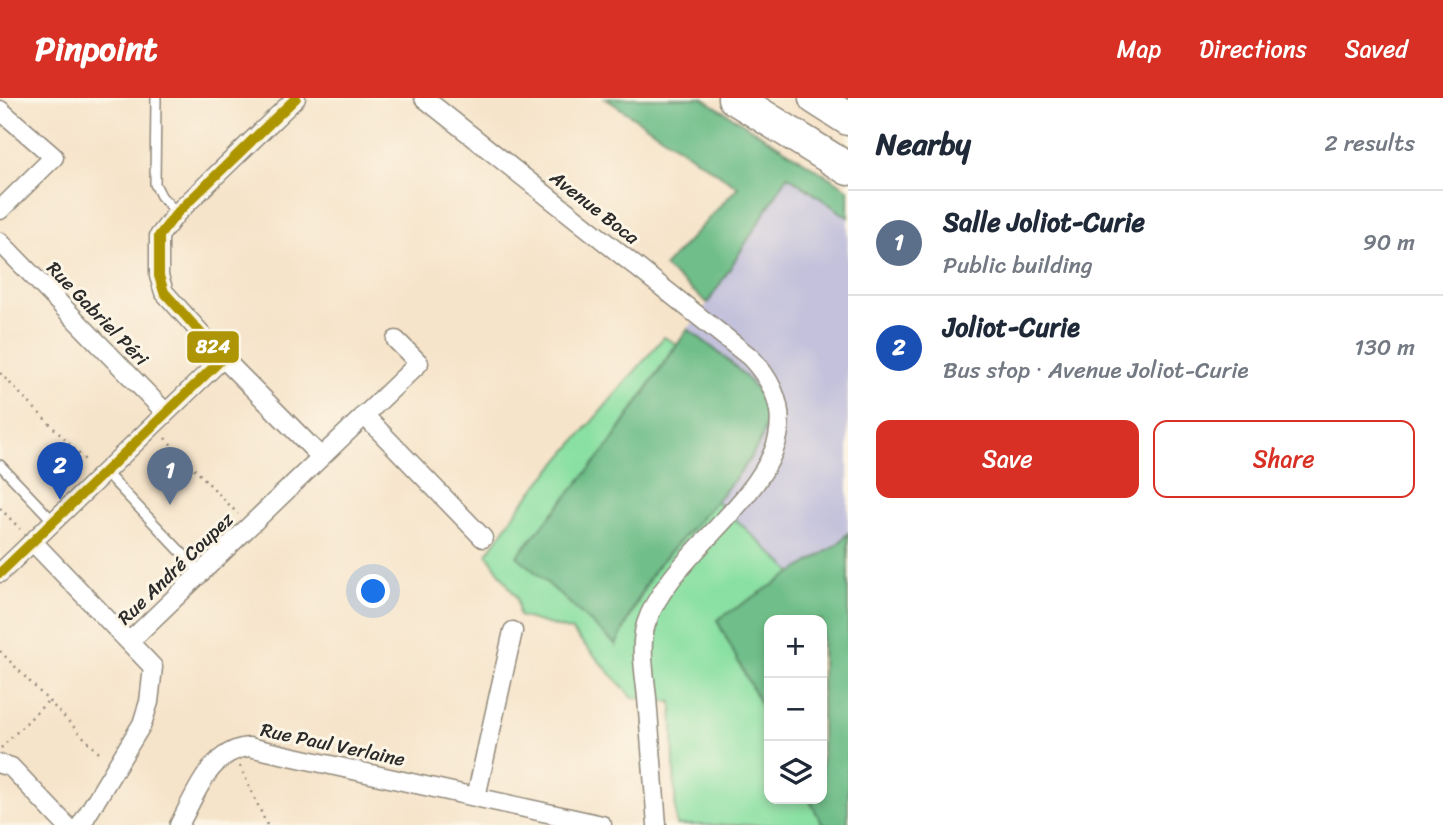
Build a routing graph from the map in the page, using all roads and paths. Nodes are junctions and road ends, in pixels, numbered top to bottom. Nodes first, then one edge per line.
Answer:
1 (156, 98) edge
2 (296, 98) edge
3 (424, 98) edge
4 (734, 98) edge
5 (814, 98) edge
6 (0, 110) edge
7 (848, 119) edge
8 (848, 169) edge
9 (0, 210) edge
10 (177, 213) junction
11 (0, 242) edge
12 (396, 340) dead end
13 (223, 358) junction
14 (0, 373) edge
15 (364, 415) junction
16 (159, 419) junction
17 (321, 457) junction
18 (0, 465) edge
19 (102, 474) junction
20 (0, 508) edge
21 (54, 522) junction
22 (249, 526) junction
23 (483, 538) dead end
24 (33, 542) junction
25 (0, 573) edge
26 (201, 573) junction
27 (513, 631) dead end
28 (129, 642) junction
29 (0, 650) edge
30 (48, 701) junction
31 (0, 749) edge
32 (233, 750) junction
33 (0, 764) edge
34 (116, 770) junction
35 (475, 797) junction
36 (66, 825) edge
37 (81, 825) edge
38 (179, 825) edge
39 (267, 825) edge
40 (602, 825) edge
41 (657, 825) edge

1 - 10 lane
2 - 10 street
3 - 41 street, Avenue Boca
4 - 8 highway
5 - 7 highway
6 - 9 street
10 - 13 street
11 - 16 street, Rue Gabriel Péri
12 - 15 street, Rue André Coupez
13 - 16 street
13 - 17 street
14 - 19 path
15 - 17 street, Rue André Coupez
15 - 23 street
16 - 19 street
16 - 22 path
17 - 22 street, Rue André Coupez
18 - 21 lane
19 - 21 street
19 - 26 lane
20 - 24 path
21 - 24 street
22 - 26 street, Rue André Coupez
24 - 25 street
24 - 28 street, Rue André Coupez
26 - 28 street, Rue André Coupez
27 - 35 street
28 - 34 street
29 - 30 path
30 - 31 path
30 - 34 path
32 - 35 street, Rue Paul Verlaine
32 - 38 street, Rue Paul Verlaine
32 - 39 path
33 - 36 street
34 - 37 street
35 - 40 street, Rue Paul Verlaine

